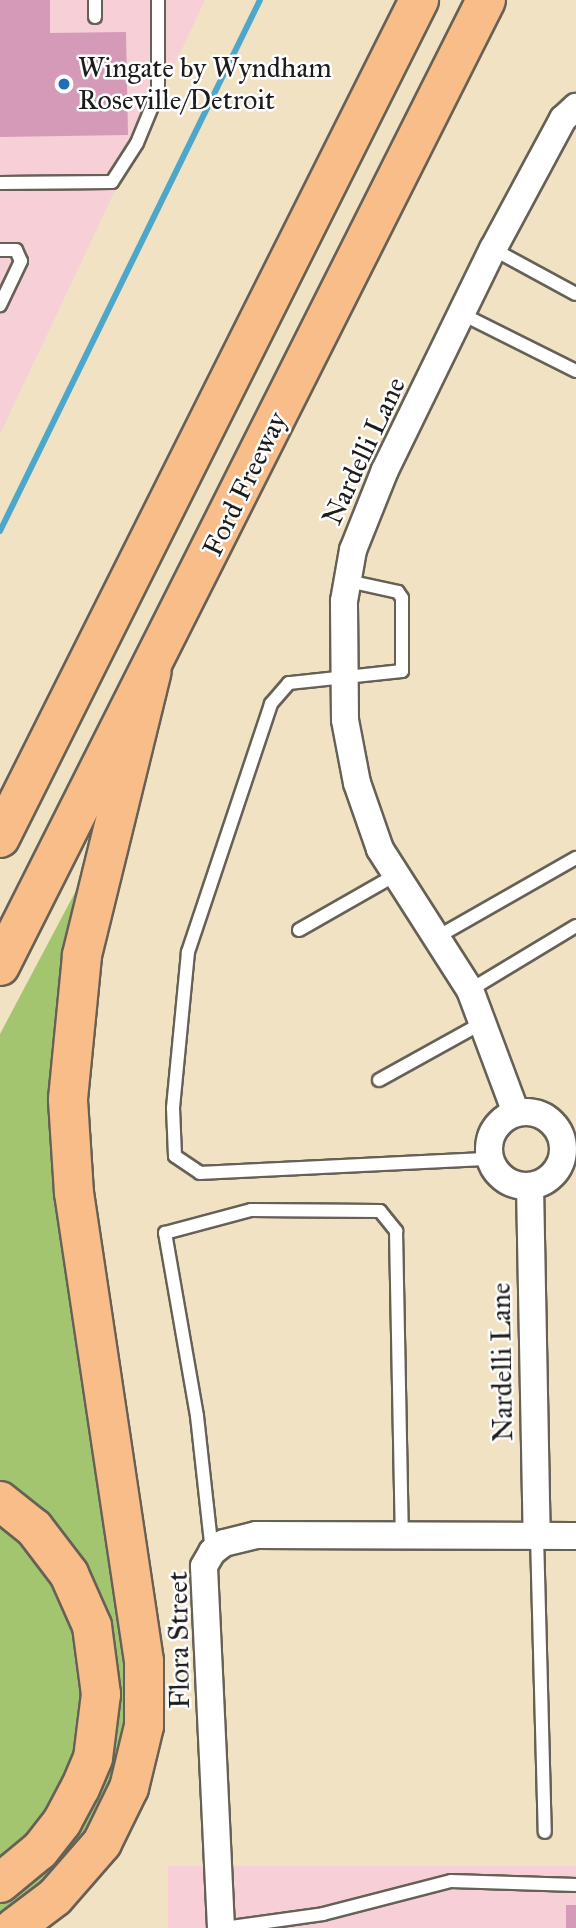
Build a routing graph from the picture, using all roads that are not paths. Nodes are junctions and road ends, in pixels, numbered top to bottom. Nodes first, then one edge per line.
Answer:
1 (95, 0) edge
2 (158, 0) edge
3 (419, 0) edge
4 (486, 0) edge
5 (95, 17) dead end
6 (576, 107) edge
7 (0, 183) edge
8 (493, 249) junction
9 (0, 250) edge
10 (576, 294) edge
11 (0, 305) edge
12 (464, 315) junction
13 (576, 371) edge
14 (348, 581) junction
15 (152, 671) junction
16 (343, 679) junction
17 (0, 838) edge
18 (576, 858) edge
19 (397, 874) junction
20 (576, 926) edge
21 (299, 930) dead end
22 (439, 936) junction
23 (0, 966) edge
24 (470, 990) junction
25 (482, 1023) junction
26 (379, 1080) dead end
27 (516, 1113) junction
28 (489, 1159) junction
29 (530, 1186) junction
30 (0, 1501) edge
31 (402, 1535) junction
32 (537, 1536) junction
33 (576, 1536) edge
34 (212, 1552) junction
35 (545, 1832) dead end
36 (0, 1883) edge
37 (576, 1885) edge
38 (311, 1922) edge
39 (14, 1928) edge
40 (222, 1928) edge

1 - 5 lane
2 - 7 lane
3 - 17 highway
4 - 15 highway, Ford Freeway
6 - 8 street, Nardelli Lane
8 - 10 lane
8 - 12 street, Nardelli Lane
9 - 11 lane
12 - 13 lane
12 - 14 street, Nardelli Lane
14 - 16 street, Nardelli Lane
14 - 16 lane
15 - 23 highway, Ford Freeway
15 - 39 highway
16 - 19 street, Nardelli Lane
16 - 28 lane
18 - 22 lane
19 - 21 lane
19 - 22 street, Nardelli Lane
20 - 24 lane
22 - 24 street, Nardelli Lane
24 - 25 street, Nardelli Lane
25 - 26 lane
25 - 27 street, Nardelli Lane
27 - 28 street
27 - 29 street
28 - 29 street
29 - 32 street, Nardelli Lane
30 - 36 highway
31 - 32 street, Flora Street
31 - 34 street, Flora Street
31 - 34 lane
32 - 33 street, Flora Street
32 - 35 lane
34 - 40 street, Flora Street
37 - 38 lane
38 - 40 lane

